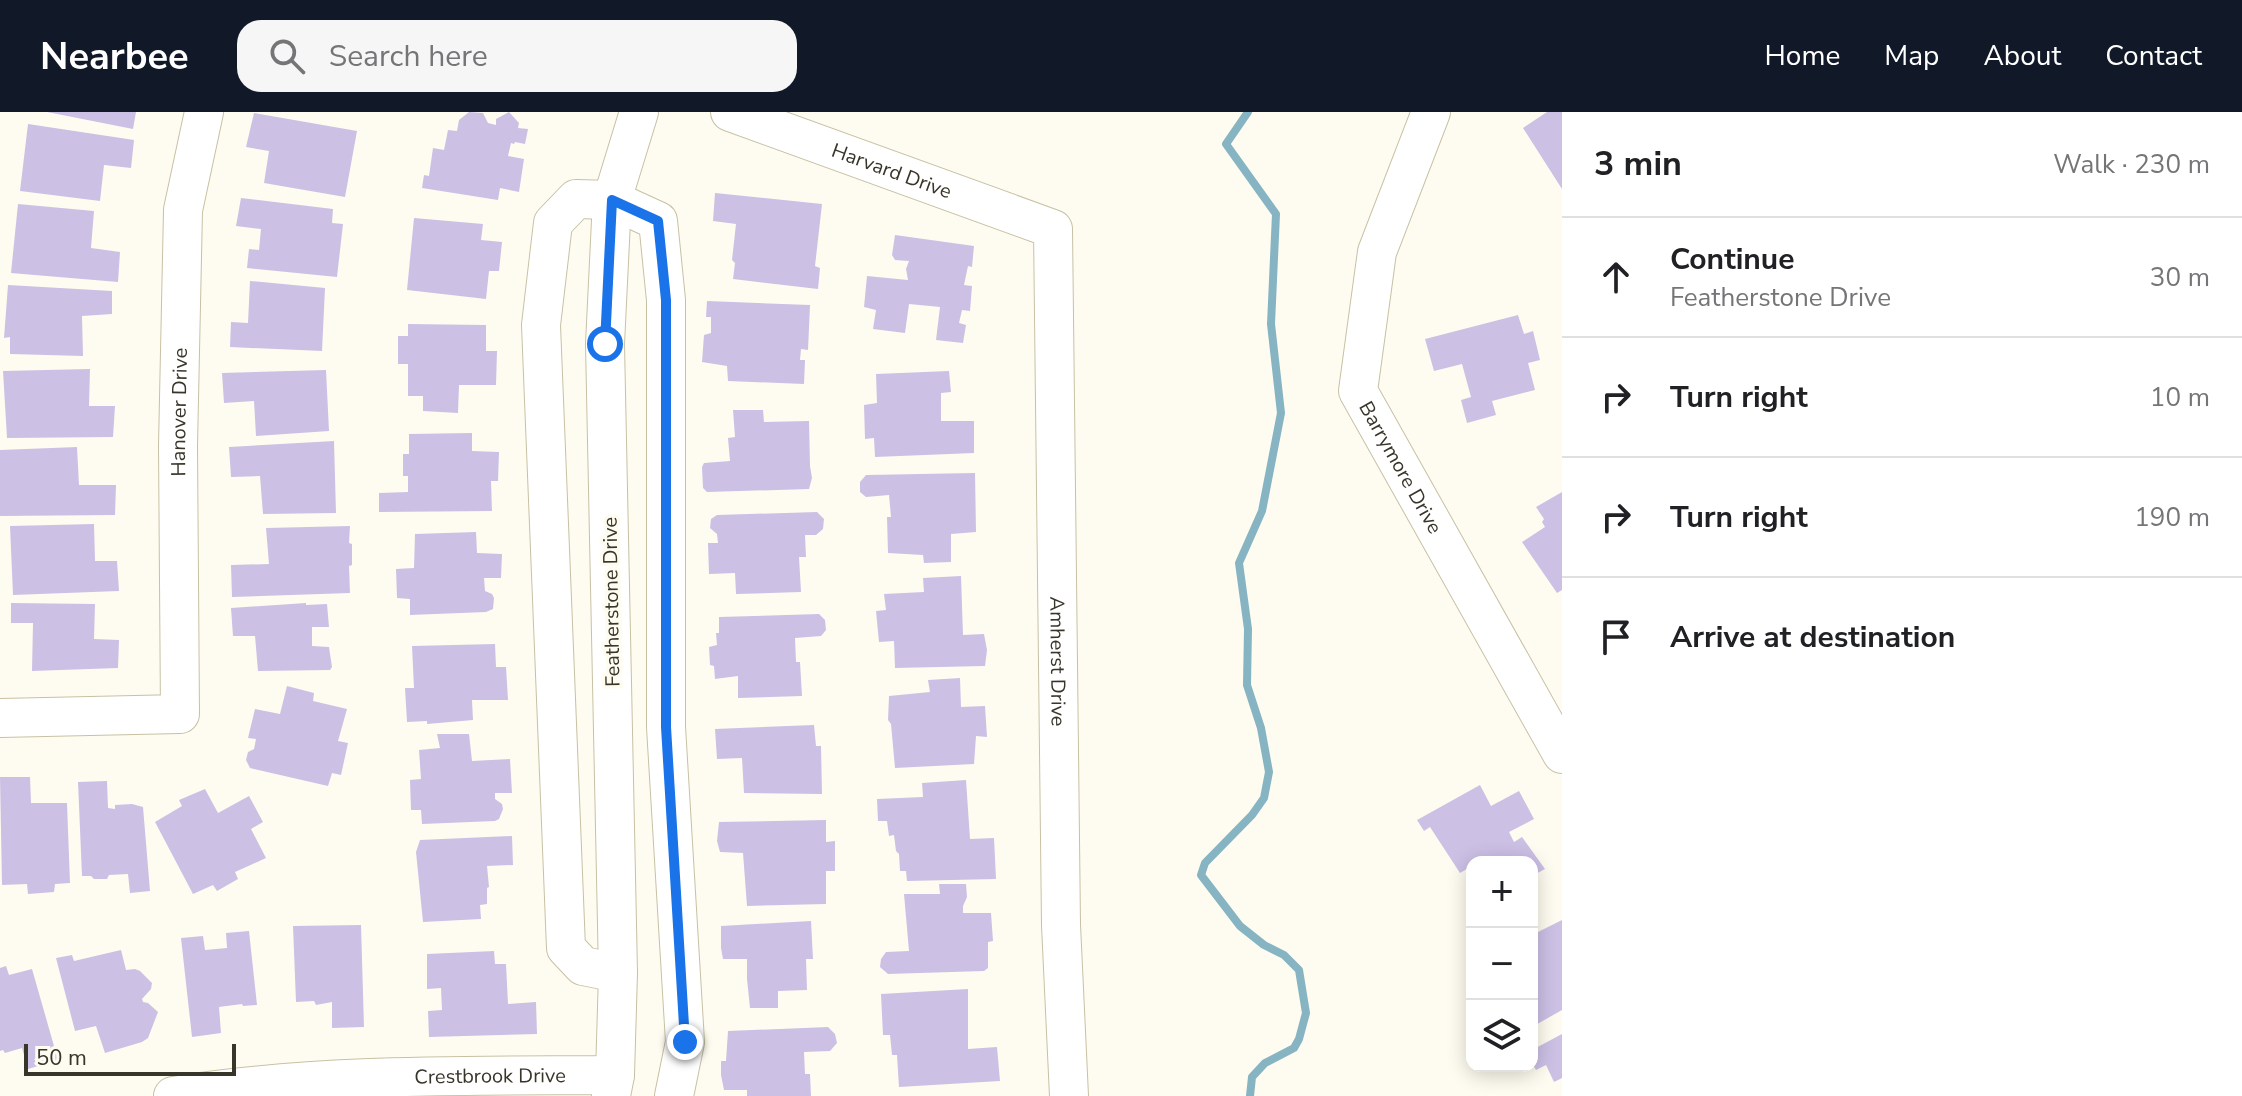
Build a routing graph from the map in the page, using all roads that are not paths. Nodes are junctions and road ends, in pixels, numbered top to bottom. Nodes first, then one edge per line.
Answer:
1 (204, 112) edge
2 (639, 112) edge
3 (730, 112) edge
4 (1431, 112) edge
5 (612, 200) junction
6 (1053, 229) joint
7 (0, 718) edge
8 (1562, 754) edge
9 (618, 973) junction
10 (613, 1085) edge
11 (173, 1096) edge
12 (674, 1096) edge
13 (1069, 1096) edge

1 - 7 street, Hanover Drive
2 - 5 street, Featherstone Drive
3 - 6 street, Harvard Drive
4 - 8 street, Barrymore Drive
5 - 9 street, Featherstone Drive
5 - 9 street
5 - 12 street
6 - 13 street, Amherst Drive
9 - 10 street, Featherstone Drive
10 - 11 street, Crestbrook Drive

